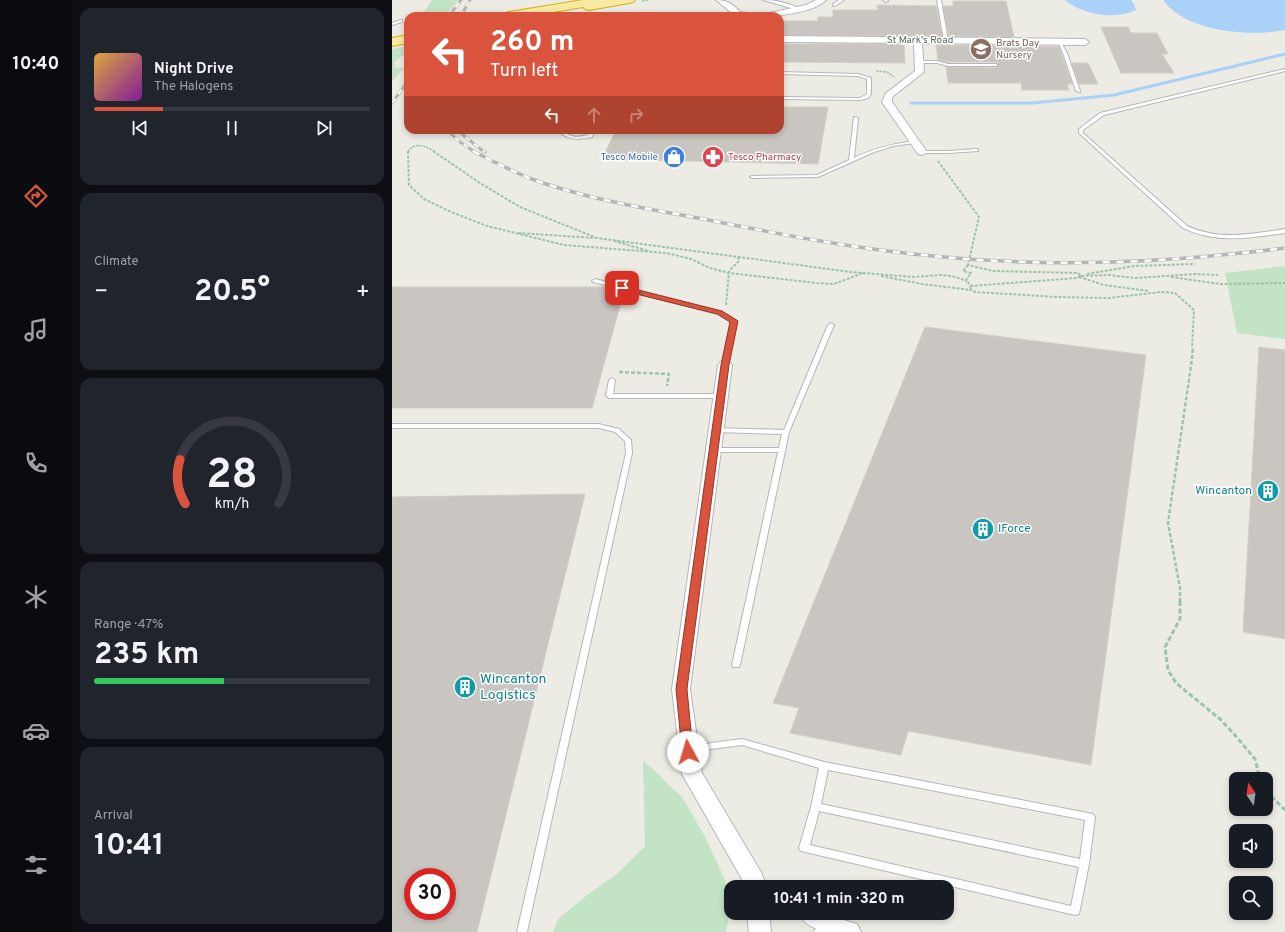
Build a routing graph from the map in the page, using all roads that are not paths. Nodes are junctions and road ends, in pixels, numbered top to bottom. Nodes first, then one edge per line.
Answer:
1 (603, 0) edge
2 (629, 0) edge
3 (720, 0) edge
4 (764, 0) edge
5 (822, 0) edge
6 (842, 0) edge
7 (939, 0) edge
8 (834, 5) dead end
9 (798, 9) junction
10 (532, 12) edge
11 (561, 12) edge
12 (734, 12) edge
13 (784, 12) edge
14 (401, 21) dead end
15 (392, 24) edge
16 (404, 35) edge
17 (392, 37) edge
18 (784, 39) edge
19 (404, 40) edge
20 (918, 40) junction
21 (946, 41) junction
22 (392, 42) edge
23 (1059, 42) junction
24 (1085, 42) dead end
25 (920, 62) junction
26 (996, 65) dead end
27 (1285, 70) edge
28 (784, 73) edge
29 (1078, 91) dead end
30 (784, 98) edge
31 (856, 118) dead end
32 (564, 134) edge
33 (591, 134) edge
34 (914, 142) junction
35 (976, 150) dead end
36 (922, 152) joint
37 (851, 161) junction
38 (752, 177) dead end
39 (1285, 231) edge
40 (595, 281) dead end
41 (831, 325) dead end
42 (725, 365) joint
43 (612, 380) dead end
44 (721, 396) junction
45 (392, 426) edge
46 (717, 430) junction
47 (786, 432) junction
48 (714, 450) junction
49 (783, 450) junction
50 (736, 666) dead end
51 (688, 752) junction
52 (824, 766) junction
53 (816, 807) junction
54 (1084, 864) junction
55 (756, 880) edge
56 (759, 920) edge
57 (820, 920) edge
58 (837, 931) edge
59 (522, 932) edge
60 (760, 932) edge

1 - 10 highway
2 - 11 highway
3 - 12 street
4 - 9 lane
5 - 9 street
6 - 8 lane
7 - 21 lane
9 - 13 street
14 - 15 lane
16 - 17 highway
18 - 20 street, St Mark's Road
19 - 22 highway
20 - 21 street, St Mark's Road
20 - 25 street
21 - 23 street, St Mark's Road
23 - 24 street, St Mark's Road
23 - 29 lane
25 - 26 lane
25 - 34 street
27 - 39 lane
28 - 30 lane
31 - 37 lane
32 - 33 lane
34 - 36 street
34 - 37 lane
35 - 36 lane
37 - 38 lane
40 - 42 lane
41 - 47 lane
42 - 44 street
43 - 44 lane
44 - 46 street
45 - 59 lane
46 - 47 lane
46 - 48 street
47 - 49 lane
48 - 49 lane
48 - 51 street
49 - 50 lane
51 - 52 lane
51 - 55 street
52 - 53 lane
52 - 54 lane
53 - 54 lane
53 - 54 lane
56 - 60 street
57 - 58 street

